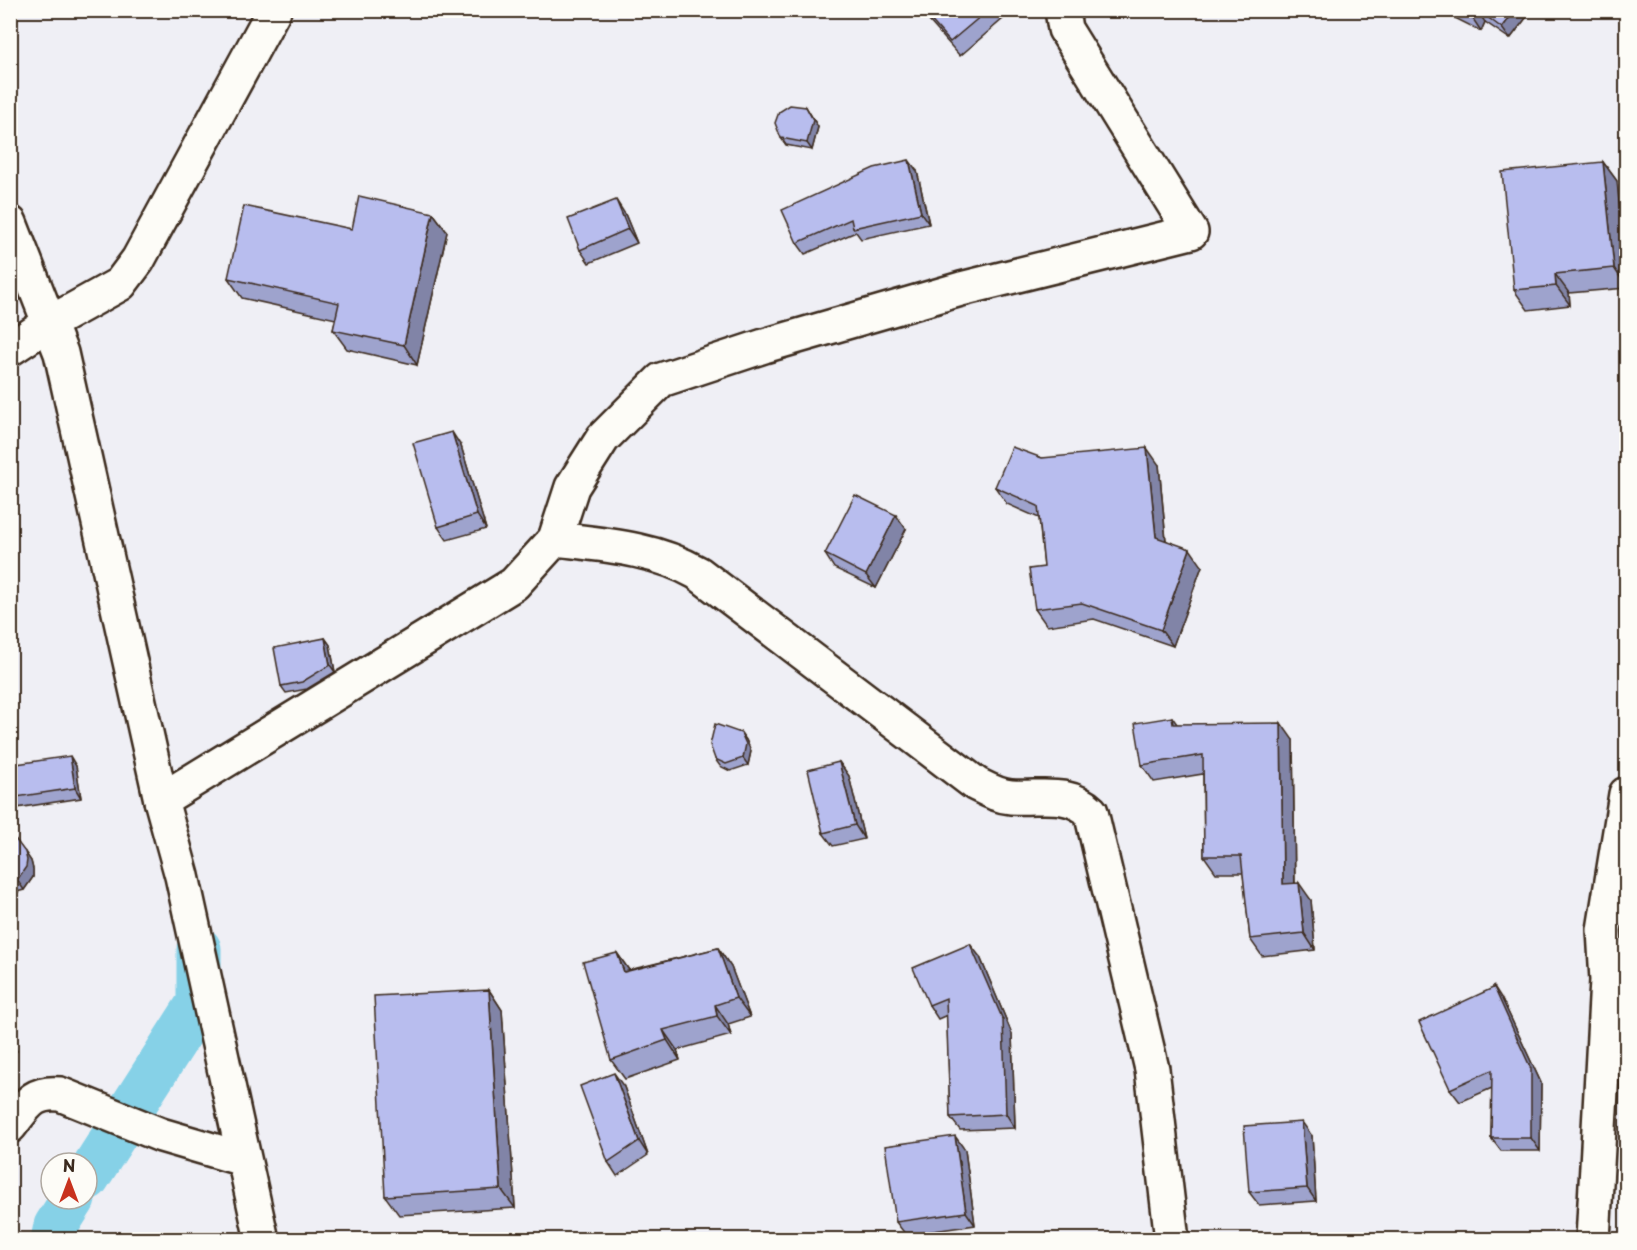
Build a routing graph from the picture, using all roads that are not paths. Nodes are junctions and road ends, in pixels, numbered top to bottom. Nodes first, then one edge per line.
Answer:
1 (274, 10) edge
2 (1062, 10) edge
3 (10, 223) edge
4 (48, 324) junction
5 (10, 349) edge
6 (555, 539) junction
7 (1626, 794) edge
8 (161, 800) junction
9 (10, 1126) edge
10 (243, 1159) junction
11 (262, 1239) edge
12 (1172, 1239) edge
13 (1593, 1239) edge

1 - 4 street
2 - 6 street
3 - 4 street
4 - 5 street
4 - 8 street
6 - 8 street
6 - 12 street
7 - 13 street
8 - 10 street
9 - 10 street
10 - 11 street

